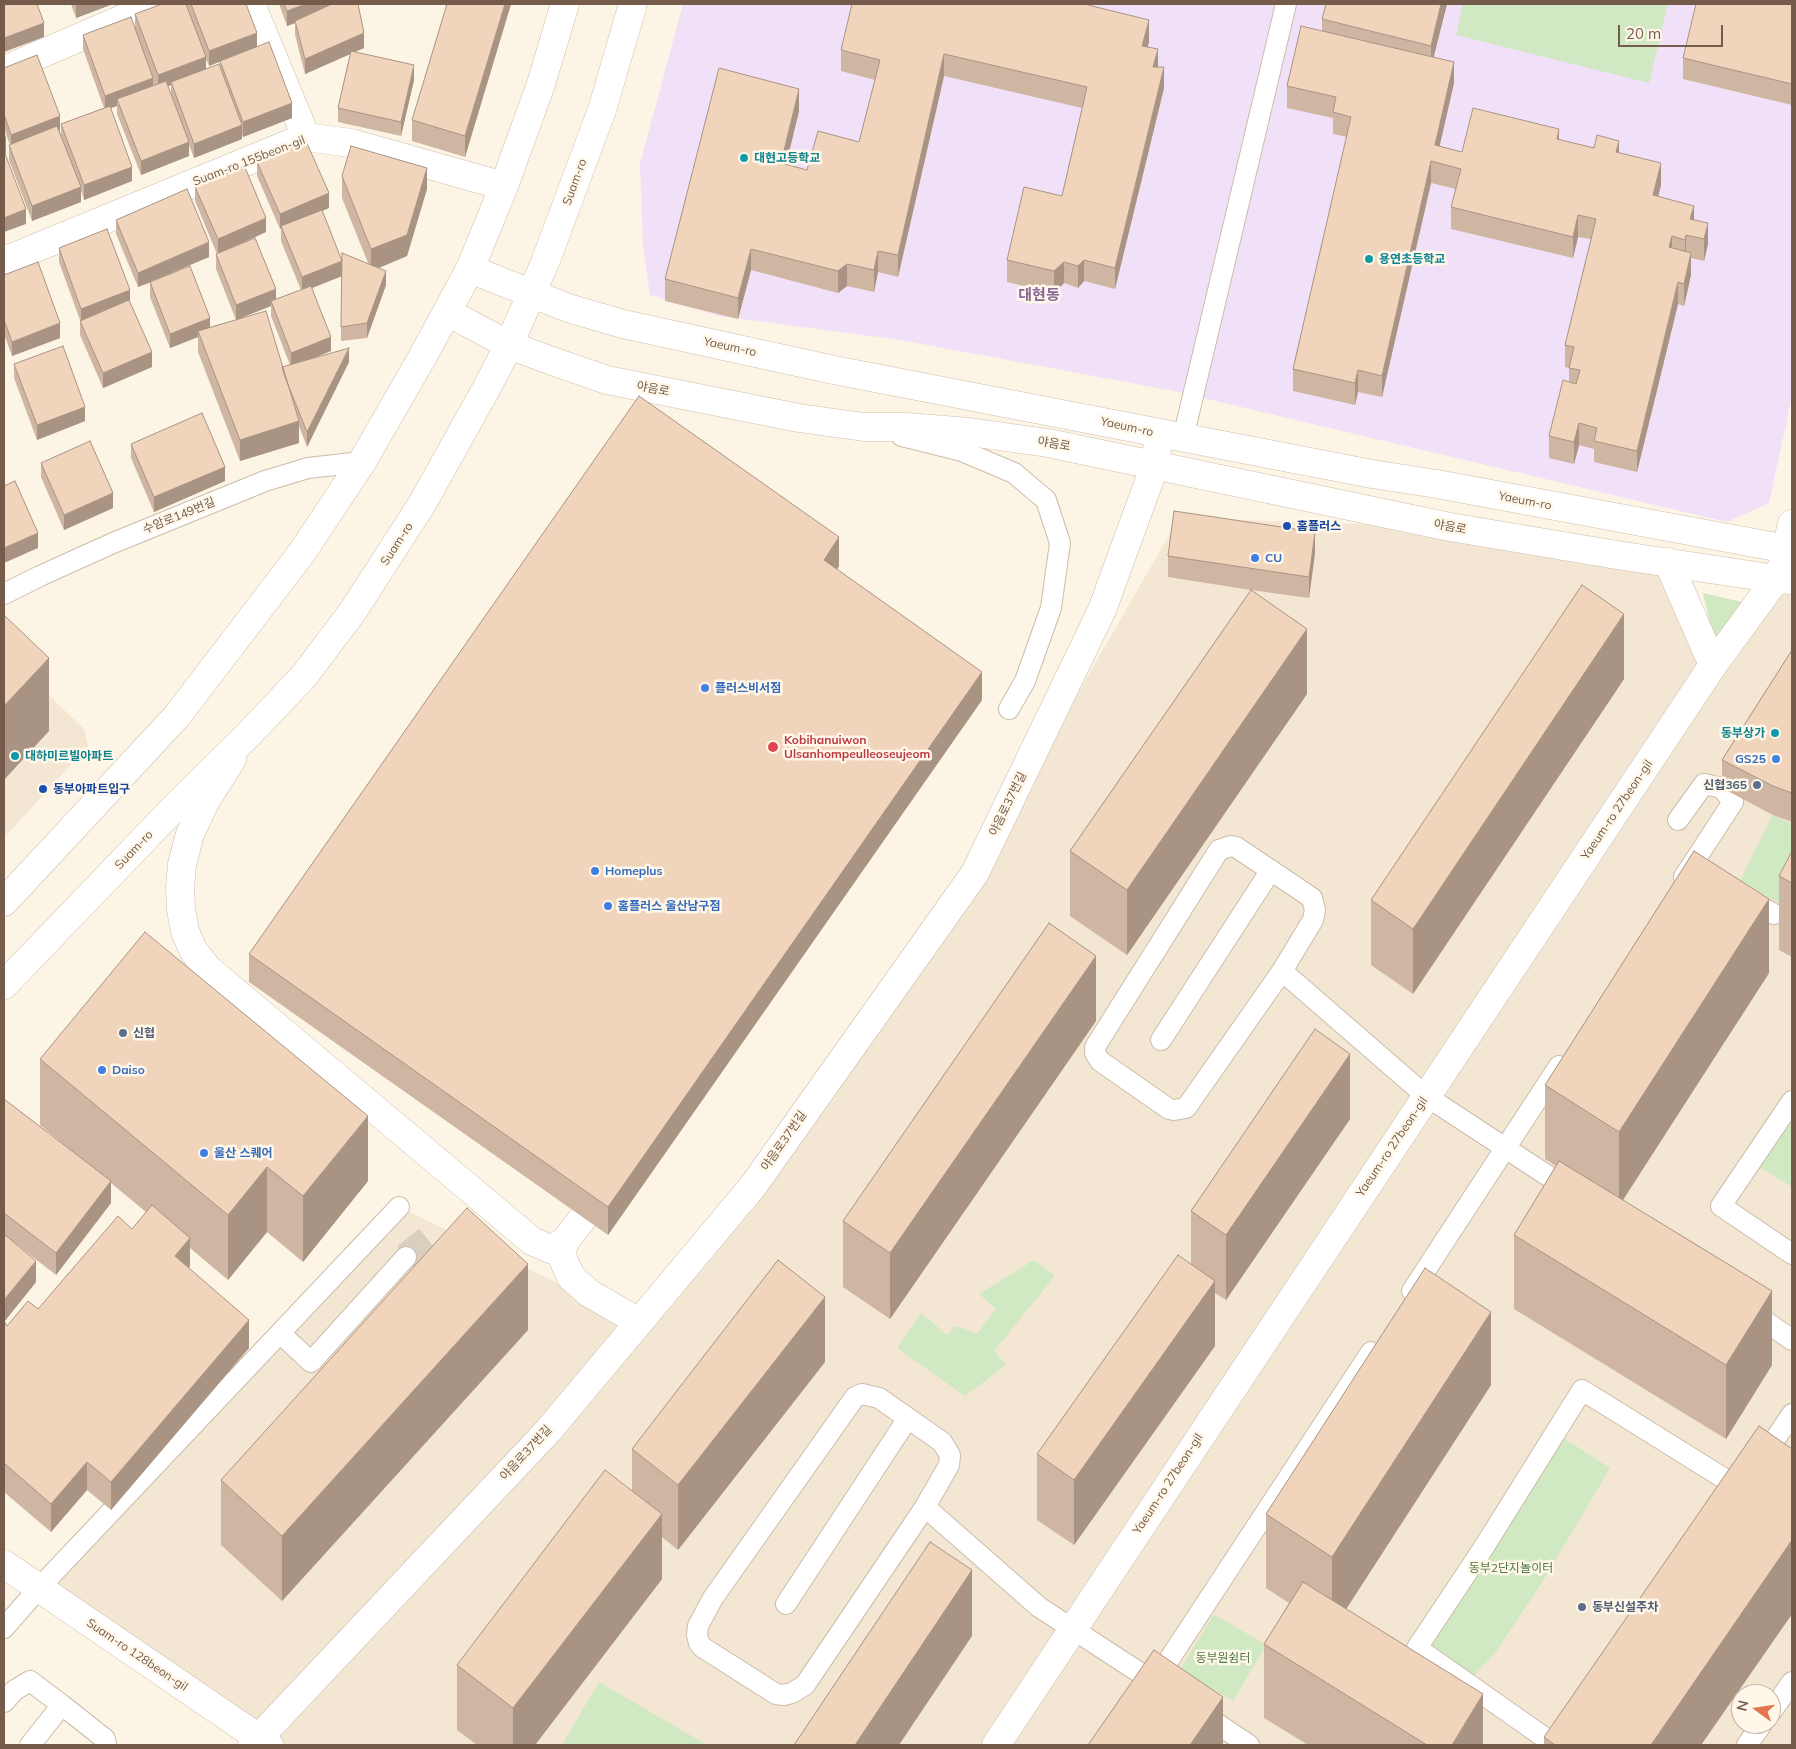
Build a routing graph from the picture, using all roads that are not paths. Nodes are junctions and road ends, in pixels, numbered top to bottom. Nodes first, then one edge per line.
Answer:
1 (157, 4) edge
2 (251, 4) edge
3 (565, 4) edge
4 (633, 4) edge
5 (1286, 4) edge
6 (4, 70) edge
7 (306, 137) junction
8 (504, 186) junction
9 (4, 261) edge
10 (470, 269) junction
11 (532, 294) junction
12 (448, 312) junction
13 (509, 344) junction
14 (864, 427) junction
15 (1171, 436) junction
16 (362, 462) junction
17 (1155, 465) junction
18 (1790, 541) edge
19 (1668, 562) junction
20 (1784, 580) edge
21 (4, 594) edge
22 (1714, 665) junction
23 (1009, 709) dead end
24 (248, 735) junction
25 (1678, 820) dead end
26 (1271, 870) junction
27 (1732, 891) edge
28 (1674, 893) edge
29 (4, 902) edge
30 (1774, 914) dead end
31 (1282, 971) junction
32 (4, 985) edge
33 (1161, 1040) dead end
34 (1572, 1048) edge
35 (1426, 1096) junction
36 (1792, 1101) edge
37 (1506, 1148) junction
38 (1584, 1199) edge
39 (400, 1207) dead end
40 (583, 1218) edge
41 (565, 1241) junction
42 (1792, 1254) edge
43 (406, 1258) tunnel mouth
44 (1731, 1298) edge
45 (1401, 1306) edge
46 (639, 1322) junction
47 (280, 1334) junction
48 (1379, 1340) edge
49 (1792, 1340) edge
50 (1792, 1414) edge
51 (908, 1418) junction
52 (925, 1507) junction
53 (4, 1564) edge
54 (40, 1588) junction
55 (786, 1604) dead end
56 (4, 1628) edge
57 (1073, 1628) junction
58 (1792, 1682) edge
59 (1150, 1688) junction
60 (1781, 1698) edge
61 (4, 1702) edge
62 (62, 1705) junction
63 (1755, 1734) edge
64 (260, 1743) edge
65 (1561, 1743) edge
66 (30, 1745) edge
67 (106, 1745) edge
68 (996, 1745) edge
69 (1250, 1745) edge
70 (1747, 1745) edge

1 - 6 street
2 - 7 street
3 - 8 street
4 - 11 street, Suam-ro
5 - 15 lane
7 - 8 street, Suam-ro 155beon-gil
7 - 9 street, Suam-ro 155beon-gil
8 - 10 street
10 - 11 street, Yaeum-ro
10 - 12 street
11 - 13 street, Suam-ro
11 - 15 street, Yaeum-ro
12 - 13 street, 야음로
12 - 16 street
13 - 14 street, 야음로
13 - 24 street, Suam-ro
14 - 17 street, 야음로
14 - 23 lane
15 - 17 street, 야음로37번길
15 - 18 street, Yaeum-ro
16 - 21 lane, 수암로149번길
16 - 29 street
17 - 19 street, 야음로
17 - 46 street, 야음로37번길
18 - 20 street, Yaeum-ro 27beon-gil
19 - 20 street, 야음로
19 - 22 street
20 - 22 street, Yaeum-ro 27beon-gil
22 - 35 street, Yaeum-ro 27beon-gil
24 - 32 street, Suam-ro
24 - 41 street
25 - 28 lane
26 - 31 lane
26 - 31 lane
26 - 33 lane
27 - 30 lane
31 - 35 lane
34 - 37 lane
35 - 37 lane
35 - 57 street, Yaeum-ro 27beon-gil
36 - 42 lane
37 - 38 lane
37 - 45 lane
39 - 47 lane
40 - 41 street
41 - 46 street
43 - 47 lane
44 - 49 lane
46 - 64 street, 야음로37번길
47 - 54 lane
48 - 59 lane
50 - 65 lane
51 - 52 lane
51 - 52 lane
51 - 55 lane
52 - 57 lane
53 - 54 street, Suam-ro 128beon-gil
54 - 56 lane
54 - 64 street, Suam-ro 128beon-gil
57 - 59 lane
57 - 68 street, Yaeum-ro 27beon-gil
58 - 60 lane
59 - 69 lane
61 - 62 lane
62 - 66 lane
62 - 67 lane
63 - 70 lane

